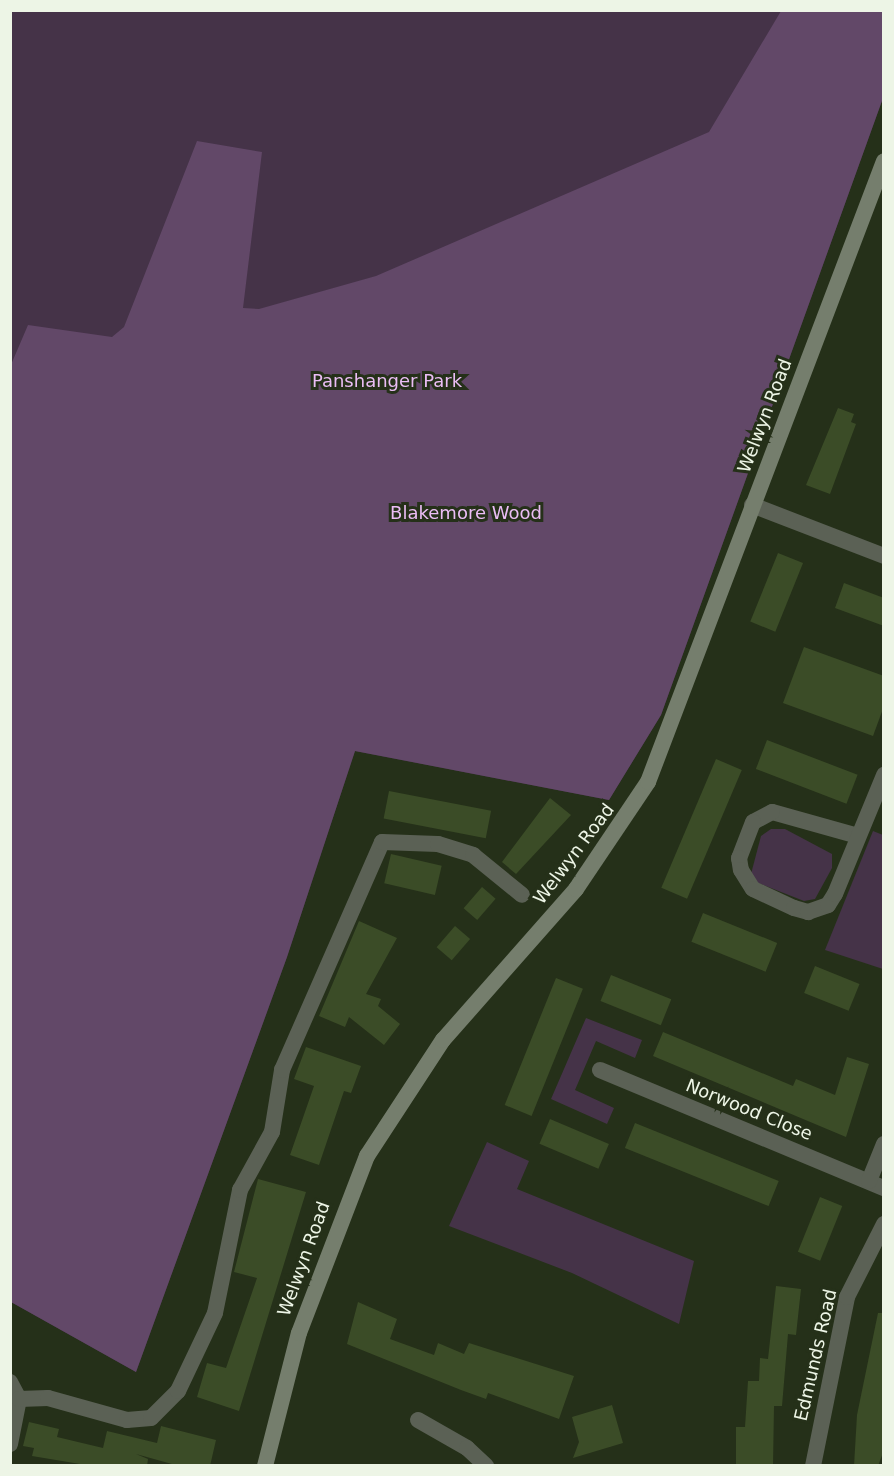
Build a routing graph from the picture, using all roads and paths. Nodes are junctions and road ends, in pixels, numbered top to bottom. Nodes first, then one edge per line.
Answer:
1 (884, 161) edge
2 (752, 505) junction
3 (884, 556) edge
4 (884, 775) edge
5 (858, 836) junction
6 (522, 895) dead end
7 (600, 1070) dead end
8 (884, 1144) edge
9 (876, 1184) edge
10 (884, 1224) edge
11 (10, 1382) edge
12 (19, 1399) junction
13 (418, 1420) dead end
14 (10, 1444) edge
15 (265, 1466) edge
16 (486, 1466) edge
17 (813, 1466) edge

1 - 2 main road, Welwyn Road
2 - 3 street
2 - 15 main road, Welwyn Road
4 - 5 street
5 - 5 street
6 - 12 street
7 - 9 street, Norwood Close
8 - 9 street
10 - 17 street, Edmunds Road
11 - 12 street
12 - 14 street
13 - 16 street

